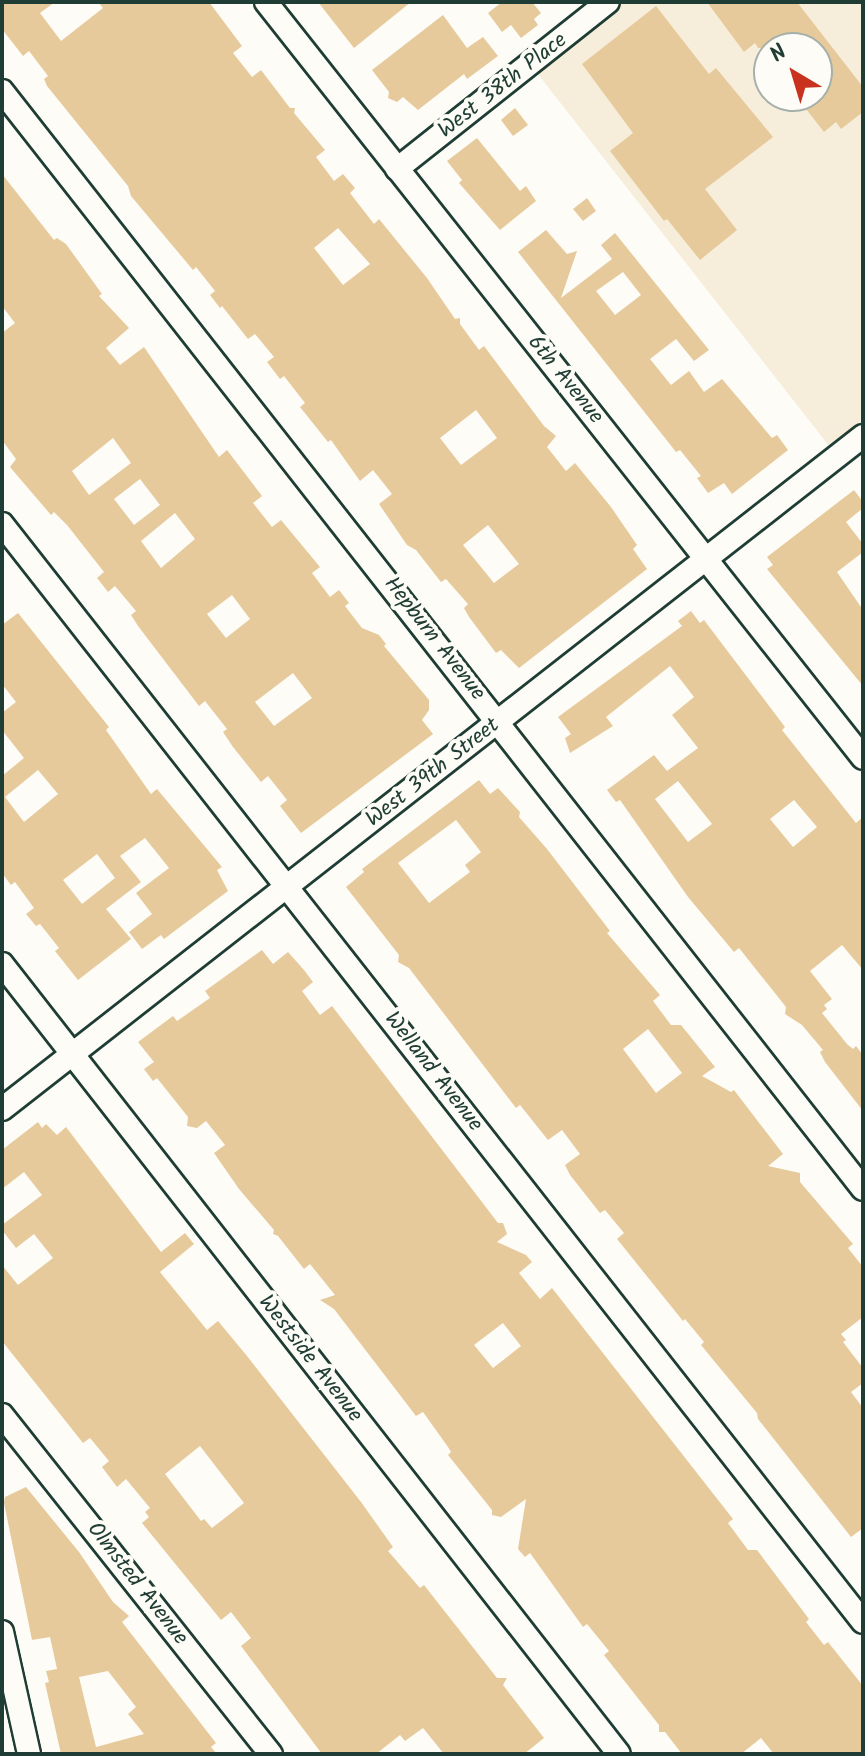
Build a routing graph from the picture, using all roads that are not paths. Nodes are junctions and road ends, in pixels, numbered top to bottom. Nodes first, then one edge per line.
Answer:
1 (266, 2) edge
2 (593, 7) edge
3 (2, 91) edge
4 (397, 169) junction
5 (863, 436) edge
6 (2, 524) edge
7 (707, 558) junction
8 (499, 721) junction
9 (863, 758) edge
10 (287, 886) junction
11 (2, 964) edge
12 (72, 1055) junction
13 (2, 1109) edge
14 (863, 1189) edge
15 (2, 1415) edge
16 (863, 1622) edge
17 (2, 1632) edge
18 (29, 1754) edge
19 (271, 1754) edge
20 (619, 1754) edge

1 - 4 street, 6th Avenue
2 - 4 street, West 38th Place
3 - 8 street, Hepburn Avenue
4 - 7 street, 6th Avenue
5 - 7 street, West 39th Street
6 - 10 street, Welland Avenue
7 - 8 street, West 39th Street
7 - 9 street, 6th Avenue
8 - 10 street, West 39th Street
8 - 14 street, Hepburn Avenue
10 - 12 street, West 39th Street
10 - 16 street, Welland Avenue
11 - 12 street, Westside Avenue
12 - 13 street, West 39th Street
12 - 20 street, Westside Avenue
15 - 19 street, Olmsted Avenue
17 - 18 street

